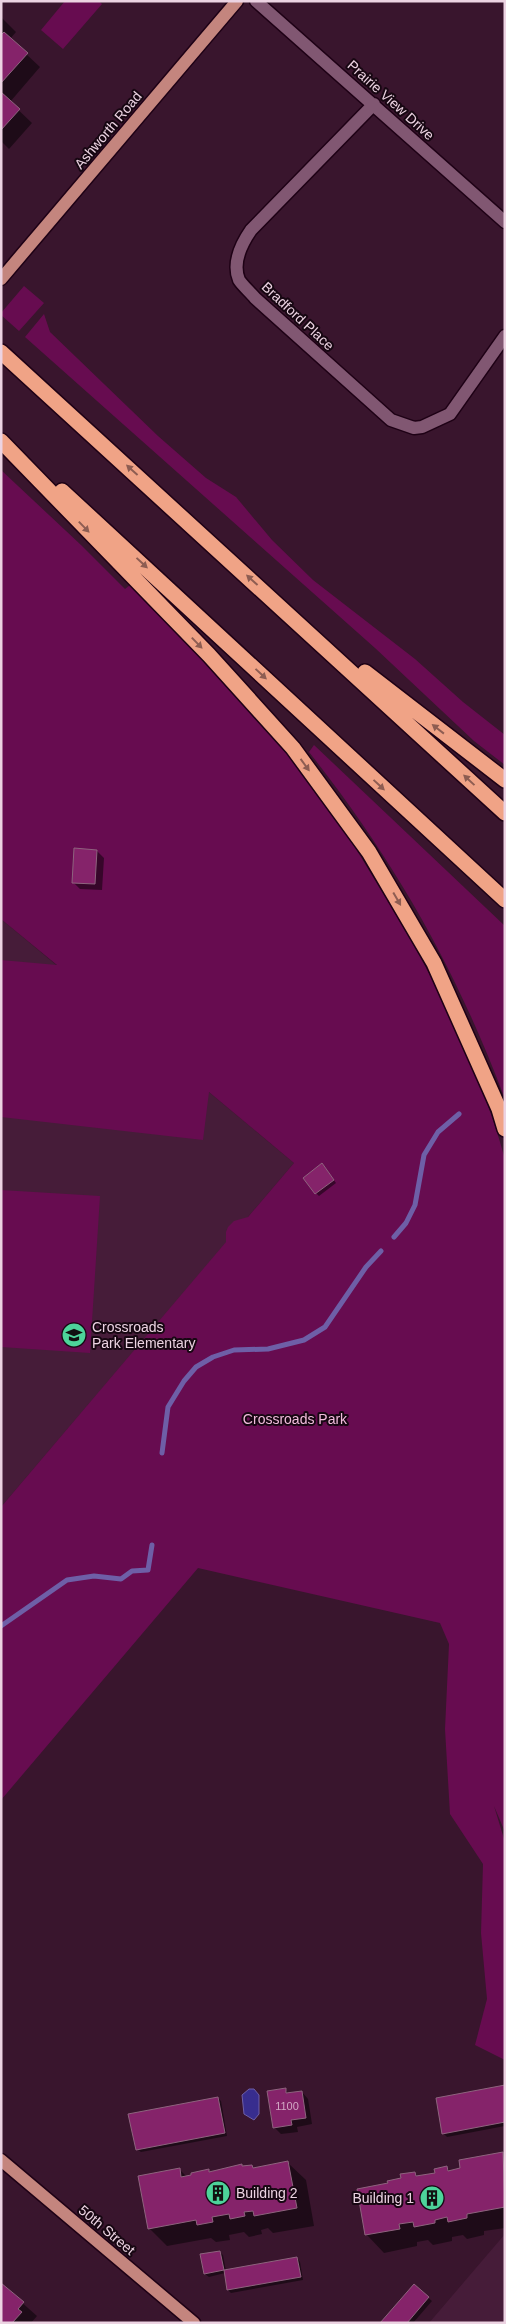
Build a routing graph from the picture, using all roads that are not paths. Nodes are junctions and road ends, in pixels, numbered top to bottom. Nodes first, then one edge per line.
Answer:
1 (237, 1) edge
2 (256, 1) edge
3 (374, 104) junction
4 (505, 222) edge
5 (1, 279) edge
6 (505, 336) edge
7 (1, 352) edge
8 (1, 437) edge
9 (1, 441) edge
10 (288, 613) junction
11 (505, 780) edge
12 (505, 813) edge
13 (505, 900) edge
14 (505, 1129) edge
15 (1, 2160) edge
16 (194, 2323) edge

1 - 5 main road, Ashworth Road
2 - 3 street, Prairie View Drive
3 - 4 street, Prairie View Drive
3 - 6 street, Bradford Place
10 -> 7 highway
8 -> 13 highway
9 -> 14 highway
11 -> 10 highway
12 -> 10 highway
15 - 16 main road, 50th Street

